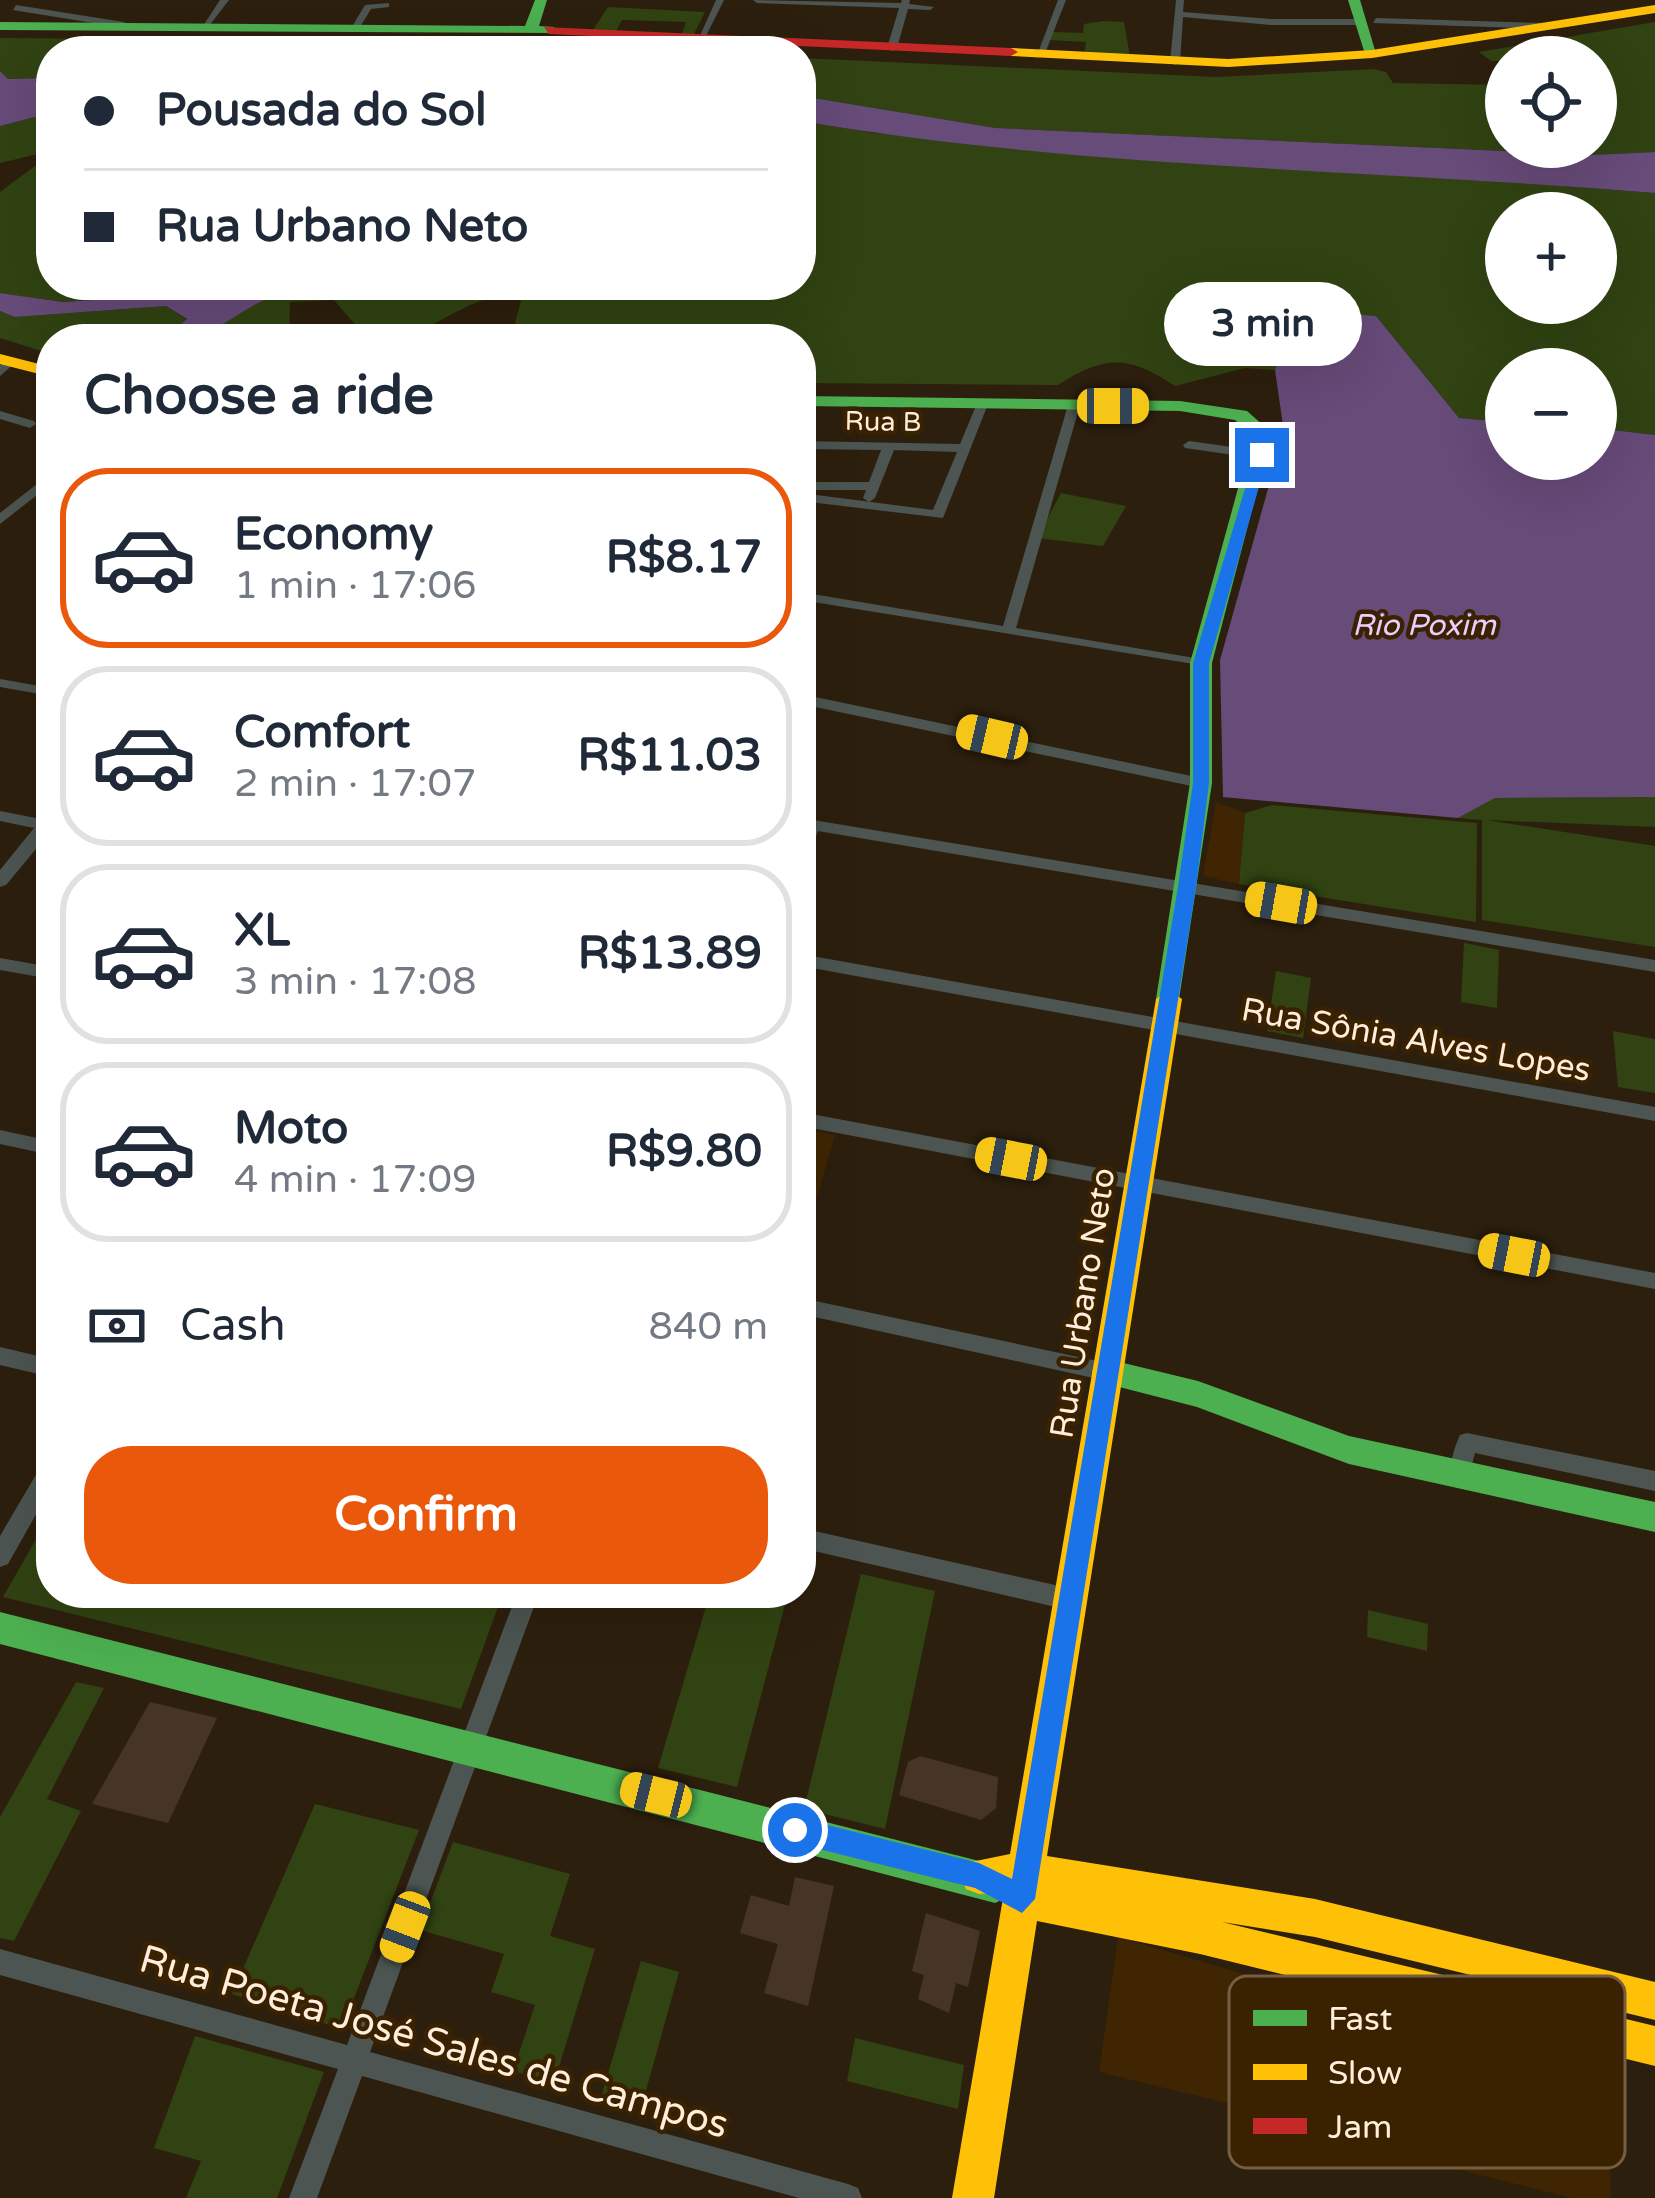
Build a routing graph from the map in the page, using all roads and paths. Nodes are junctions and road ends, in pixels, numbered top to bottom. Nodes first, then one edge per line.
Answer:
1 (50, 0) edge
2 (225, 0) edge
3 (526, 0) edge
4 (541, 0) edge
5 (720, 0) edge
6 (757, 0) edge
7 (1062, 0) edge
8 (1180, 0) edge
9 (905, 3) edge
10 (32, 5) edge
11 (930, 7) dead end
12 (0, 14) edge
13 (1178, 14) junction
14 (1655, 14) edge
15 (368, 17) junction
16 (5, 23) edge
17 (206, 24) junction
18 (110, 28) junction
19 (1371, 28) edge
20 (529, 32) junction
21 (604, 36) edge
22 (644, 36) edge
23 (702, 36) edge
24 (816, 44) edge
25 (816, 47) edge
26 (892, 48) junction
27 (1039, 56) junction
28 (1175, 62) junction
29 (3, 364) edge
30 (36, 370) edge
31 (816, 400) edge
32 (982, 404) junction
33 (1074, 405) junction
34 (0, 416) edge
35 (31, 424) dead end
36 (816, 445) edge
37 (1190, 445) dead end
38 (889, 446) junction
39 (964, 448) junction
40 (1262, 455) junction
41 (816, 486) edge
42 (873, 486) junction
43 (36, 490) edge
44 (816, 500) edge
45 (865, 509) junction
46 (0, 520) edge
47 (816, 598) edge
48 (1009, 629) junction
49 (1201, 663) junction
50 (0, 683) edge
51 (36, 689) edge
52 (816, 702) edge
53 (1201, 783) junction
54 (0, 817) edge
55 (36, 821) edge
56 (816, 826) edge
57 (36, 838) edge
58 (0, 881) edge
59 (1187, 887) junction
60 (816, 963) edge
61 (0, 964) edge
62 (1655, 966) edge
63 (36, 970) edge
64 (1166, 1025) junction
65 (1655, 1114) edge
66 (816, 1122) edge
67 (0, 1137) edge
68 (36, 1145) edge
69 (1138, 1183) junction
70 (1655, 1282) edge
71 (816, 1309) edge
72 (0, 1356) edge
73 (36, 1364) edge
74 (1107, 1372) junction
75 (1460, 1476) junction
76 (1655, 1480) edge
77 (36, 1494) edge
78 (1655, 1516) edge
79 (816, 1541) edge
80 (0, 1557) edge
81 (1073, 1600) junction
82 (523, 1608) edge
83 (0, 1628) edge
84 (472, 1749) junction
85 (1024, 1885) junction
86 (0, 1962) edge
87 (1367, 1976) edge
88 (1553, 1976) edge
89 (1625, 1994) edge
90 (1655, 2001) edge
91 (1625, 2040) edge
92 (1655, 2047) edge
93 (355, 2061) junction
94 (303, 2198) edge
95 (848, 2198) edge
96 (973, 2198) edge

1 - 10 street
2 - 17 street
3 - 20 main road
4 - 20 main road
5 - 23 street
6 - 9 street
7 - 27 street
8 - 13 street
9 - 11 street
9 - 26 street
10 - 16 street
10 - 18 street
12 - 16 street
13 - 19 street
13 - 28 street
14 - 19 main road
14 - 25 main road
15 - 17 main road
15 - 18 main road
15 - 20 main road
16 - 18 main road
17 - 18 main road
19 - 28 main road
20 - 21 main road
20 - 22 main road
24 - 26 main road
26 - 27 main road
27 - 28 main road
29 - 30 main road
31 - 32 main road
32 - 33 main road
32 - 39 street
33 - 40 main road, Rua Urbano Neto
33 - 48 street
34 - 35 street
36 - 38 street, Rua B
37 - 40 street
38 - 39 street, Rua B
38 - 42 street
39 - 45 street
40 - 49 main road, Rua Urbano Neto
41 - 42 street
42 - 45 street
43 - 46 street
44 - 45 street
47 - 48 street
48 - 49 street
49 - 53 main road, Rua Urbano Neto
50 - 51 street
52 - 53 street
53 - 59 main road, Rua Urbano Neto
54 - 55 street
56 - 59 street
57 - 58 street
59 - 62 street
59 - 64 main road, Rua Urbano Neto
60 - 64 street, Rua Sônia Alves Lopes
61 - 63 street
64 - 65 street, Rua Sônia Alves Lopes
64 - 69 main road, Rua Urbano Neto
66 - 69 street
67 - 68 street
69 - 70 street
69 - 74 main road, Rua Urbano Neto
71 - 74 street
72 - 73 street
74 - 75 main road
74 - 81 main road, Rua Urbano Neto
75 - 76 street
75 - 78 main road
77 - 80 street
79 - 81 street
81 - 85 main road, Rua Urbano Neto
82 - 84 street
83 - 84 main road
84 - 85 main road
84 - 93 street
85 - 87 main road
85 - 88 main road
85 - 96 main road, Rua Urbano Neto
86 - 93 street, Rua Poeta José Sales de Campos
89 - 90 main road
91 - 92 main road
93 - 94 street
93 - 95 street, Rua Poeta José Sales de Campos

